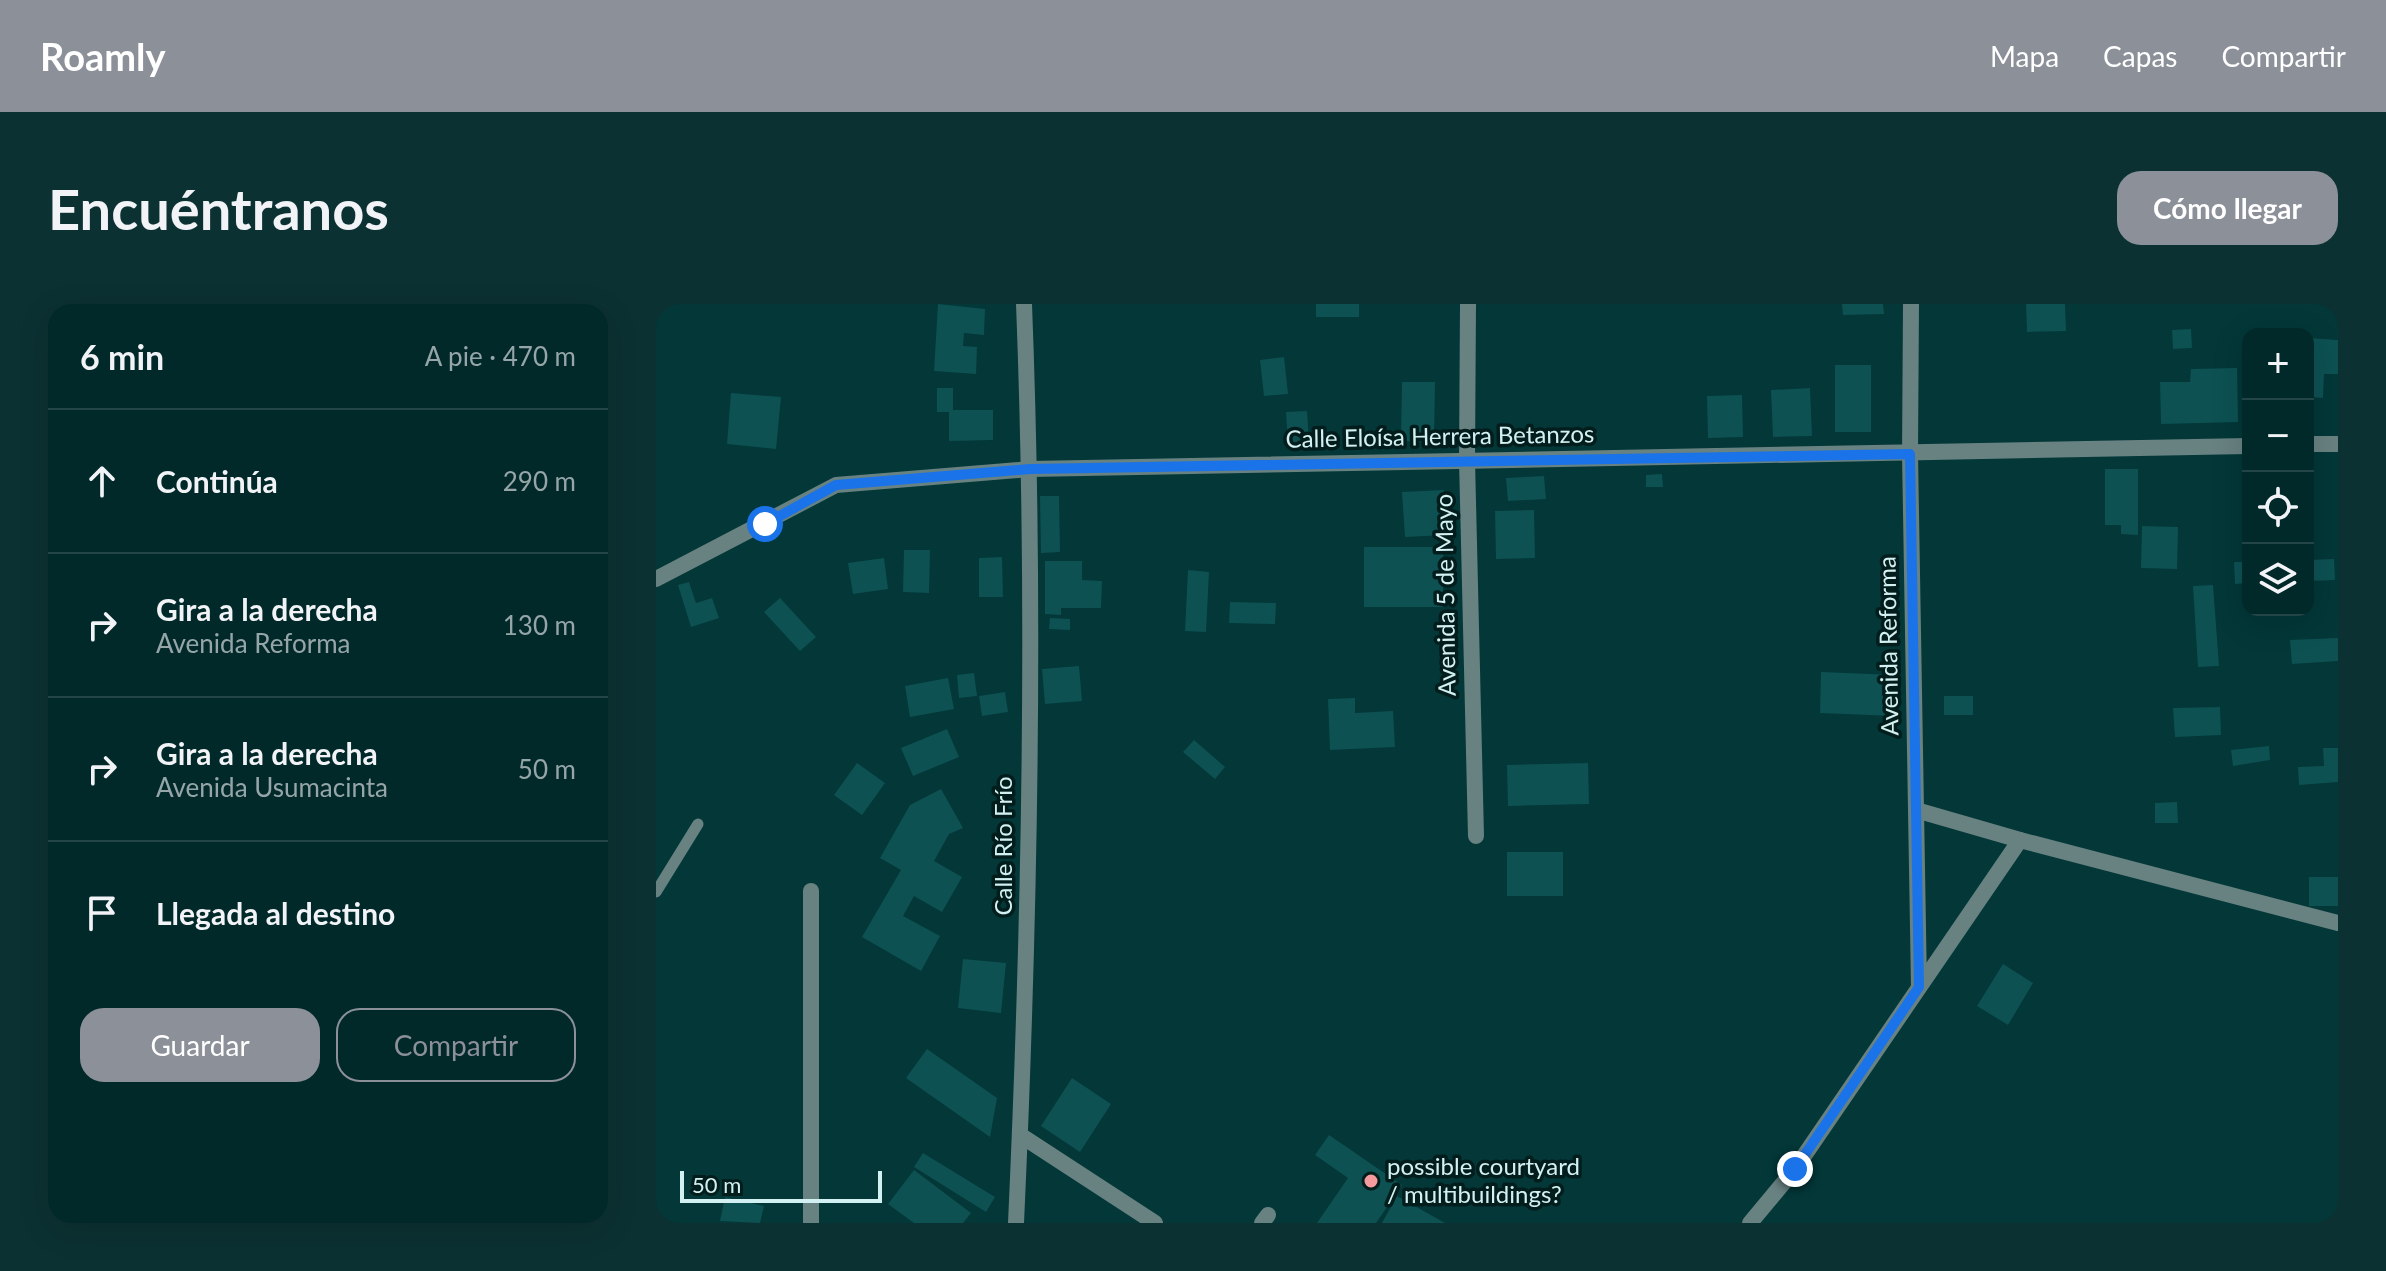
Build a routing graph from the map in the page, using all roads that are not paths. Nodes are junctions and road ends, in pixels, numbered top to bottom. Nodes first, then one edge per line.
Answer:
1 (1024, 304) edge
2 (1468, 304) edge
3 (1911, 304) edge
4 (2314, 444) edge
5 (2338, 444) edge
6 (2242, 446) edge
7 (1910, 454) junction
8 (1467, 460) junction
9 (1030, 469) junction
10 (656, 579) edge
11 (1916, 810) junction
12 (698, 824) dead end
13 (1476, 836) dead end
14 (2020, 840) junction
15 (811, 891) dead end
16 (656, 892) edge
17 (2338, 923) edge
18 (1919, 987) junction
19 (1020, 1135) junction
20 (811, 1223) edge
21 (1016, 1223) edge
22 (1155, 1223) edge
23 (1750, 1223) edge

1 - 9 street, Calle Río Frío
2 - 8 street, Avenida 5 de Mayo
3 - 7 street, Avenida Reforma
4 - 5 street
6 - 7 street, Calle Eloísa Herrera Betanzos
7 - 8 street, Calle Eloísa Herrera Betanzos
7 - 11 street, Avenida Reforma
8 - 9 street, Calle Eloísa Herrera Betanzos
8 - 13 street, Avenida 5 de Mayo
9 - 10 street, Calle Eloísa Herrera Betanzos
9 - 19 street, Calle Río Frío
11 - 14 street
11 - 18 street, Avenida Reforma
12 - 16 lane
14 - 17 street
14 - 18 street
15 - 20 street
18 - 23 street
19 - 21 street, Calle Río Frío
19 - 22 street

